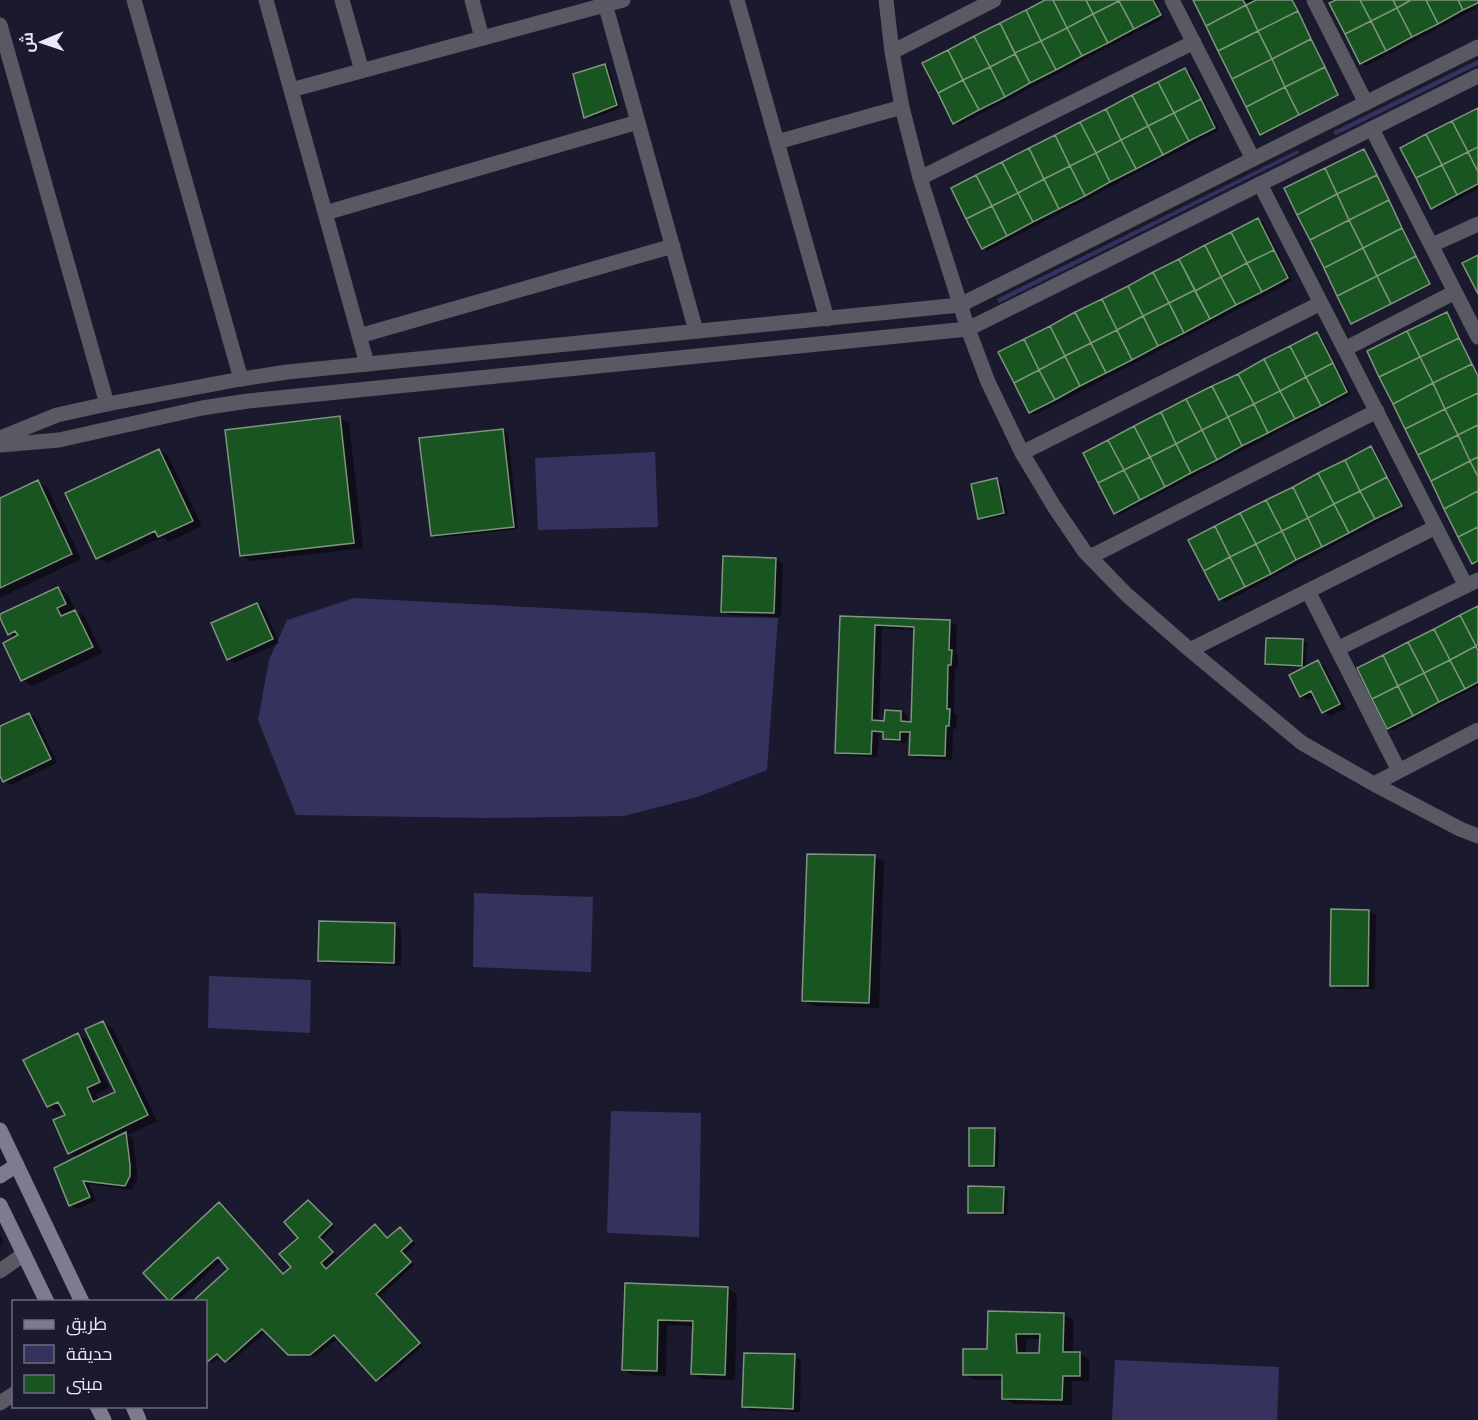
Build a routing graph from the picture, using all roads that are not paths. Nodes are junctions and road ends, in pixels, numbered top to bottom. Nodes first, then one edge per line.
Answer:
1 (134, 0) edge
2 (266, 0) edge
3 (342, 0) edge
4 (472, 0) edge
5 (623, 0) edge
6 (737, 0) edge
7 (884, 0) edge
8 (994, 0) edge
9 (1172, 0) edge
10 (1314, 0) edge
11 (605, 2) edge
12 (0, 25) edge
13 (482, 38) junction
14 (1194, 42) junction
15 (1478, 47) edge
16 (892, 52) junction
17 (362, 71) junction
18 (1478, 76) edge
19 (291, 90) junction
20 (1366, 103) junction
21 (902, 107) junction
22 (638, 123) junction
23 (1372, 129) junction
24 (1308, 132) junction
25 (777, 142) junction
26 (1320, 155) junction
27 (1252, 159) junction
28 (920, 178) junction
29 (1260, 184) junction
30 (325, 213) junction
31 (1478, 224) edge
32 (1432, 245) junction
33 (673, 246) junction
34 (1455, 292) junction
35 (1321, 303) junction
36 (960, 305) junction
37 (827, 319) junction
38 (968, 329) junction
39 (696, 331) junction
40 (359, 336) junction
41 (1478, 337) edge
42 (1345, 349) junction
43 (480, 353) junction
44 (367, 364) junction
45 (480, 377) junction
46 (241, 379) junction
47 (106, 404) junction
48 (1377, 411) junction
49 (0, 438) edge
50 (0, 445) edge
51 (1022, 453) junction
52 (1436, 526) junction
53 (1090, 556) junction
54 (1472, 583) edge
55 (1308, 591) junction
56 (1337, 649) junction
57 (1190, 650) junction
58 (1478, 730) edge
59 (1399, 771) junction
60 (1374, 784) junction
61 (1478, 836) edge
62 (0, 1130) edge
63 (17, 1165) junction
64 (0, 1176) edge
65 (0, 1205) edge
66 (24, 1254) junction
67 (0, 1271) edge
68 (46, 1300) edge
69 (81, 1300) edge

1 - 46 street
2 - 19 street
3 - 17 street
4 - 13 street
5 - 11 street
6 - 25 street
7 - 16 street
8 - 16 street
9 - 14 street
10 - 20 street
11 - 13 street
11 - 22 street
12 - 47 street
13 - 17 street
14 - 27 street
14 - 28 street
15 - 20 street
16 - 21 street
17 - 19 street
18 - 23 street
19 - 30 street
20 - 24 street
21 - 25 street
21 - 28 street
22 - 30 street
22 - 33 street
23 - 26 street
23 - 32 street
24 - 26 street
24 - 27 street
25 - 37 street
26 - 29 street
27 - 36 street
28 - 36 street
29 - 35 street
29 - 38 street
30 - 40 street
31 - 32 street
32 - 34 street
33 - 39 street
33 - 40 street
34 - 41 street
34 - 42 street
35 - 42 street
35 - 51 street
36 - 37 street
36 - 38 street
37 - 39 street
38 - 45 street
38 - 51 street
39 - 43 street
40 - 44 street
42 - 48 street
43 - 44 street
43 - 45 street
44 - 46 street
45 - 50 street
46 - 47 street
47 - 49 street
48 - 52 street
48 - 53 street
51 - 53 street
52 - 54 street
52 - 55 street
53 - 57 street
54 - 56 street
55 - 56 street
55 - 57 street
56 - 59 street
57 - 60 street
58 - 59 street
59 - 60 street
60 - 61 street
62 - 63 main road
63 - 64 main road
63 - 69 main road
65 - 66 main road
66 - 67 street
66 - 68 main road

